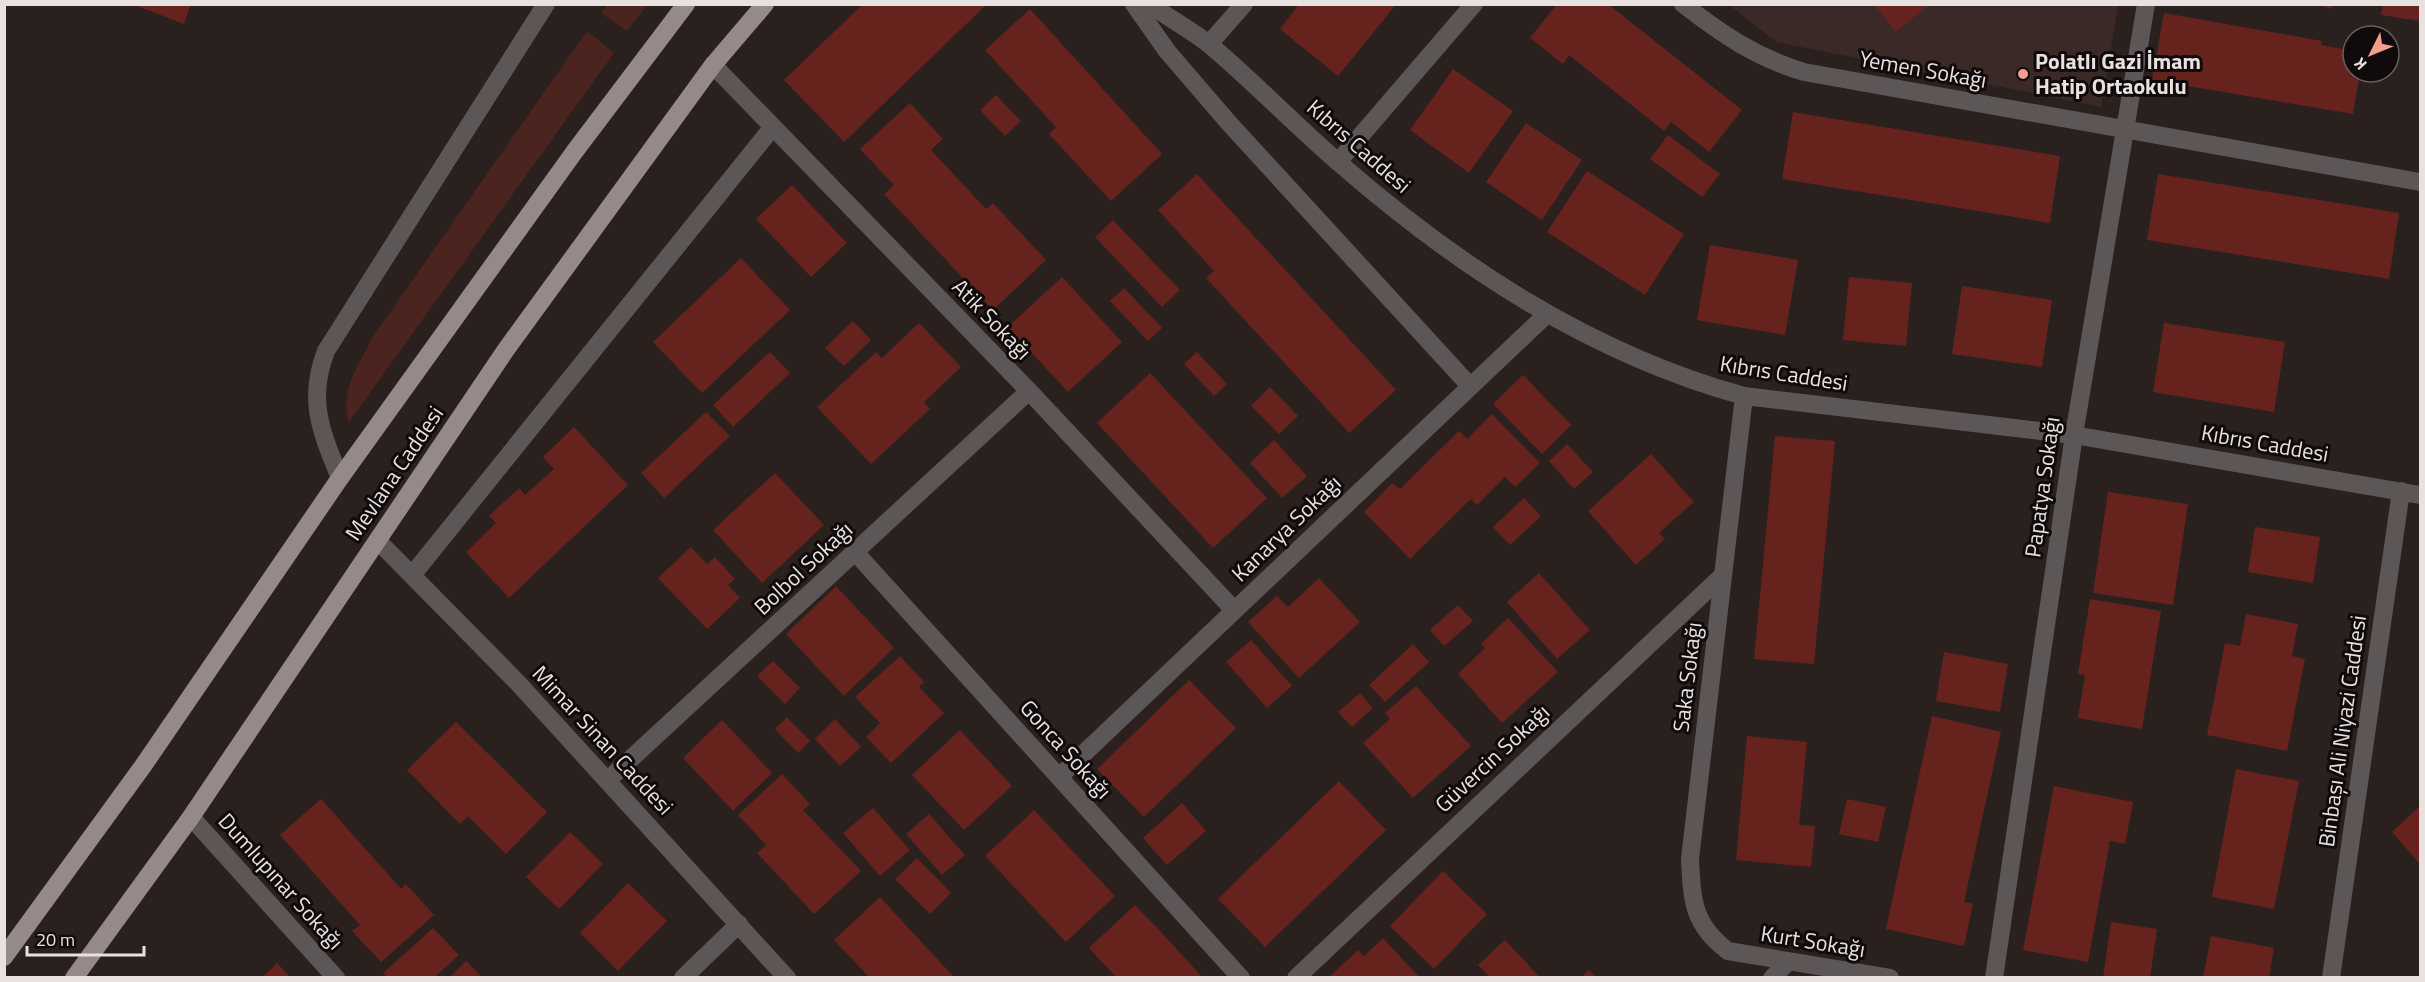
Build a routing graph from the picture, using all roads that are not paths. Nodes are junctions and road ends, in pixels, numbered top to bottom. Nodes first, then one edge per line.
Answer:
1 (546, 4) edge
2 (686, 4) edge
3 (765, 4) edge
4 (1134, 4) edge
5 (1149, 4) edge
6 (1244, 4) edge
7 (1474, 4) edge
8 (1683, 4) edge
9 (2146, 4) edge
10 (1209, 44) junction
11 (713, 65) junction
12 (772, 128) junction
13 (2123, 130) junction
14 (1338, 162) junction
15 (2421, 182) edge
16 (1547, 314) junction
17 (1470, 386) junction
18 (1029, 391) junction
19 (1744, 396) junction
20 (2074, 435) junction
21 (340, 478) junction
22 (2401, 491) junction
23 (2421, 495) edge
24 (378, 541) junction
25 (855, 552) junction
26 (413, 574) junction
27 (1723, 575) junction
28 (1234, 610) junction
29 (1059, 777) junction
30 (609, 779) junction
31 (191, 818) junction
32 (739, 924) junction
33 (1728, 951) joint
34 (4, 957) edge
35 (1788, 962) junction
36 (75, 978) edge
37 (336, 978) edge
38 (682, 978) edge
39 (787, 978) edge
40 (1241, 978) edge
41 (1296, 978) edge
42 (1772, 978) edge
43 (1890, 978) edge
44 (1994, 978) edge
45 (2331, 978) edge

1 - 21 street
2 - 21 main road, Mevlana Caddesi
3 - 11 main road, Mevlana Caddesi
4 - 17 street
5 - 10 street, Kıbrıs Caddesi
6 - 10 street
7 - 14 street
8 - 13 street, Yemen Sokağı
9 - 13 street, Papatya Sokağı
10 - 14 street, Kıbrıs Caddesi
11 - 12 street, Atik Sokağı
11 - 24 main road, Mevlana Caddesi
12 - 18 street, Atik Sokağı
12 - 26 street
13 - 15 street, Yemen Sokağı
13 - 20 street, Papatya Sokağı
14 - 16 street, Kıbrıs Caddesi
16 - 17 street, Kanarya Sokağı
16 - 19 street, Kıbrıs Caddesi
17 - 28 street, Kanarya Sokağı
18 - 25 street, Bolbol Sokağı
18 - 28 street, Atik Sokağı
19 - 20 street, Kıbrıs Caddesi
19 - 27 street, Saka Sokağı
20 - 22 street, Kıbrıs Caddesi
20 - 44 street, Papatya Sokağı
21 - 34 main road, Mevlana Caddesi
22 - 23 street, Kıbrıs Caddesi
22 - 45 street, Binbaşı Ali Niyazi Caddesi
24 - 26 street, Mimar Sinan Caddesi
24 - 31 main road, Mevlana Caddesi
25 - 29 street, Gonca Sokağı
25 - 30 street, Bolbol Sokağı
26 - 30 street, Mimar Sinan Caddesi
27 - 33 street, Saka Sokağı
27 - 41 street, Güvercin Sokağı
28 - 29 street, Kanarya Sokağı
29 - 40 street, Gonca Sokağı
30 - 32 street, Mimar Sinan Caddesi
31 - 36 main road, Mevlana Caddesi
31 - 37 street, Dumlupınar Sokağı
32 - 38 street
32 - 39 street, Mimar Sinan Caddesi
33 - 35 street, Kurt Sokağı
35 - 42 street
35 - 43 street, Kurt Sokağı

